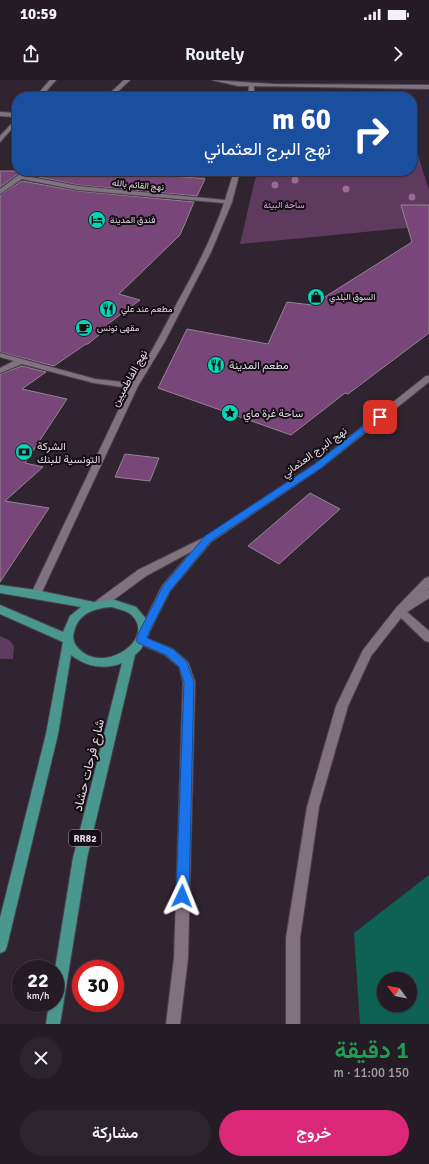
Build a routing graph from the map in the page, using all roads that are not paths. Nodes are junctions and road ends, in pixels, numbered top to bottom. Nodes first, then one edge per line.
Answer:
1 (53, 80) edge
2 (127, 80) edge
3 (215, 80) edge
4 (428, 80) edge
5 (252, 85) junction
6 (429, 87) edge
7 (42, 92) edge
8 (114, 92) edge
9 (251, 92) edge
10 (0, 114) edge
11 (12, 115) edge
12 (12, 126) edge
13 (0, 140) edge
14 (236, 176) edge
15 (22, 177) joint
16 (0, 192) edge
17 (230, 202) junction
18 (0, 355) edge
19 (21, 361) junction
20 (0, 371) edge
21 (429, 378) edge
22 (134, 386) junction
23 (208, 538) junction
24 (429, 581) edge
25 (0, 590) edge
26 (429, 593) edge
27 (36, 594) junction
28 (96, 604) junction
29 (0, 609) edge
30 (400, 611) junction
31 (143, 636) junction
32 (429, 638) edge
33 (68, 641) junction
34 (128, 655) junction
35 (0, 946) edge
36 (53, 1024) edge
37 (173, 1024) edge
38 (293, 1024) edge

1 - 7 street
2 - 8 street
3 - 5 street
4 - 6 street
5 - 6 street
5 - 9 street
10 - 11 street
12 - 13 street
14 - 17 street, نهج الفاطميين
15 - 16 street
15 - 17 street, نهج القائم بالله
17 - 22 street, نهج الفاطميين
18 - 19 street
19 - 20 street
19 - 22 street
21 - 23 street, نهج البرج العثماني
22 - 27 street, نهج الفاطميين
23 - 28 street, نهج البرج العثماني
23 - 31 street, نهج البرج العثماني
24 - 30 street
25 - 27 main road
26 - 30 street
27 - 28 main road
28 - 31 main road
28 - 33 main road
29 - 33 main road
30 - 32 street
30 - 38 street
31 - 34 main road
31 - 37 street
33 - 34 main road
33 - 35 main road
34 - 36 main road, شارع فرحات حشاد / RR82

